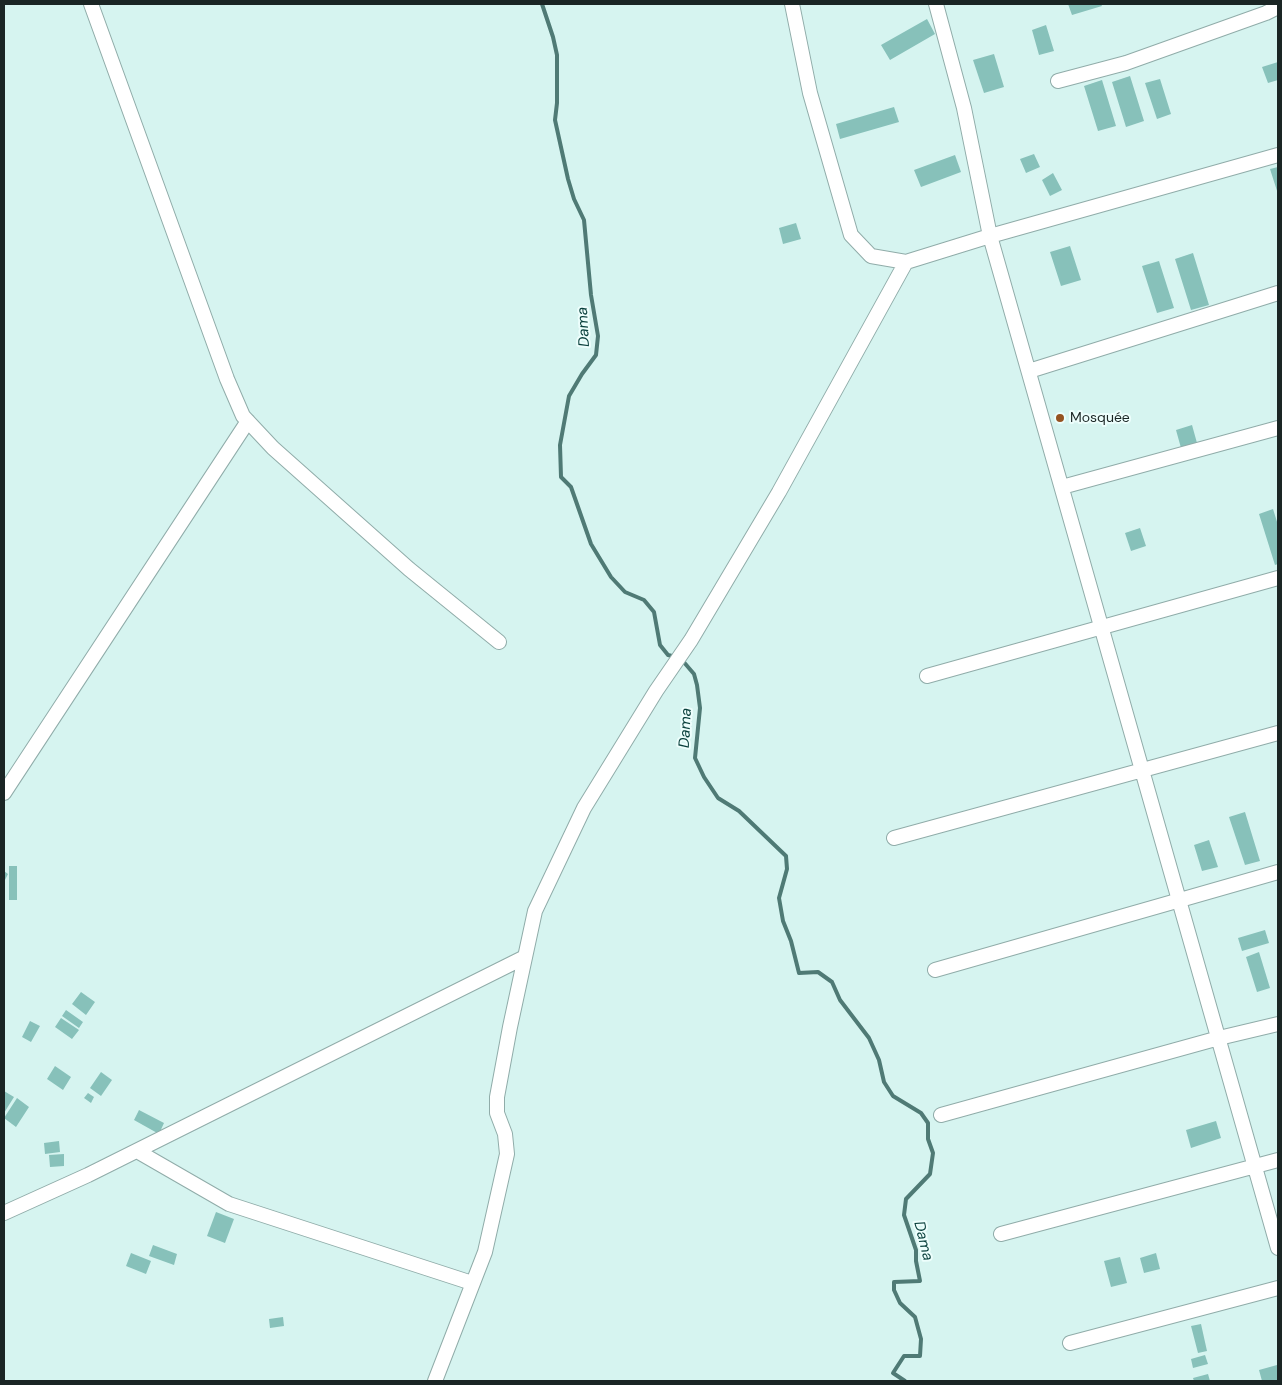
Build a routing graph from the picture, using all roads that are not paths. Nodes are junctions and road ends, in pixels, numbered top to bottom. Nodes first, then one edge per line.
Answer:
1 (91, 4) edge
2 (792, 4) edge
3 (936, 4) edge
4 (1278, 7) edge
5 (1058, 81) dead end
6 (1278, 155) edge
7 (990, 236) junction
8 (906, 262) junction
9 (1278, 293) edge
10 (1028, 371) junction
11 (248, 421) junction
12 (1278, 428) edge
13 (1062, 487) junction
14 (1278, 578) edge
15 (1101, 626) junction
16 (498, 642) dead end
17 (927, 676) dead end
18 (1278, 733) edge
19 (1142, 770) junction
20 (4, 793) edge
21 (894, 838) dead end
22 (1278, 872) edge
23 (1179, 900) junction
24 (525, 957) junction
25 (935, 970) dead end
26 (1278, 1024) edge
27 (1219, 1038) junction
28 (941, 1115) dead end
29 (137, 1151) junction
30 (1278, 1160) edge
31 (1255, 1167) junction
32 (4, 1213) edge
33 (1001, 1234) dead end
34 (1278, 1248) edge
35 (472, 1283) junction
36 (1278, 1288) edge
37 (1070, 1343) dead end
38 (435, 1381) edge

1 - 11 street
2 - 8 street
3 - 7 street
4 - 5 street
6 - 7 street
7 - 8 street
7 - 10 street
8 - 24 street
9 - 10 street
10 - 13 street
11 - 16 street
11 - 20 street
12 - 13 street
13 - 15 street
14 - 15 street
15 - 17 street
15 - 19 street
18 - 19 street
19 - 21 street
19 - 23 street
22 - 23 street
23 - 25 street
23 - 27 street
24 - 29 street
24 - 35 street
26 - 27 street
27 - 28 street
27 - 31 street
29 - 32 street
29 - 35 street
30 - 31 street
31 - 33 street
31 - 34 street
35 - 38 street
36 - 37 street

